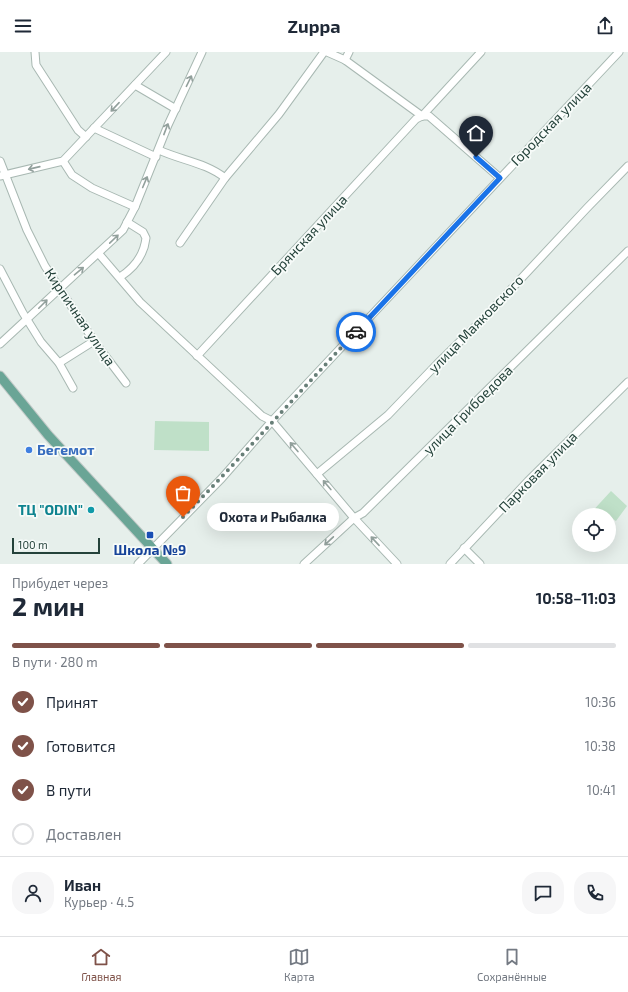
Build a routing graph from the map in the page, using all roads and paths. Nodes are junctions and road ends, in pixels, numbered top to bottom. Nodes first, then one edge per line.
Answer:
1 (35, 52) edge
2 (166, 52) edge
3 (202, 52) edge
4 (325, 52) edge
5 (349, 52) edge
6 (481, 52) edge
7 (619, 52) edge
8 (345, 60) junction
9 (135, 85) junction
10 (176, 109) junction
11 (422, 116) junction
12 (94, 128) junction
13 (86, 137) junction
14 (159, 150) junction
15 (156, 157) junction
16 (0, 161) edge
17 (63, 161) junction
18 (628, 166) edge
19 (3, 175) edge
20 (226, 178) junction
21 (500, 178) junction
22 (135, 207) junction
23 (127, 222) junction
24 (180, 243) dead end
25 (628, 251) edge
26 (99, 254) junction
27 (0, 269) edge
28 (120, 277) junction
29 (59, 288) junction
30 (27, 320) junction
31 (94, 340) junction
32 (0, 344) edge
33 (198, 356) junction
34 (59, 363) junction
35 (0, 376) edge
36 (628, 382) edge
37 (126, 383) dead end
38 (73, 388) dead end
39 (272, 421) junction
40 (317, 474) junction
41 (354, 518) junction
42 (153, 548) junction
43 (464, 548) junction
44 (138, 564) edge
45 (167, 564) edge
46 (304, 564) edge
47 (397, 564) edge
48 (450, 564) edge
49 (480, 564) edge

1 - 13 street
2 - 9 street
10 -> 3 street
4 - 8 street
4 - 20 street
5 - 8 street
6 - 11 street, Брянская улица
7 - 21 street, Городская улица
8 - 11 street
9 - 10 street
9 -> 12 street
14 -> 10 street
11 - 21 street
11 - 33 street, Брянская улица
12 - 13 street
12 - 15 street
13 - 17 street
14 - 15 street
14 - 20 street
22 -> 15 street
16 - 19 street, Кирпичная улица
17 -> 19 street
17 - 22 street
18 - 40 street, улица Маяковского
19 - 29 street, Кирпичная улица
20 - 24 street
21 - 39 street, Городская улица
22 - 23 street
26 -> 23 street
23 - 28 street
25 - 41 street, улица Грибоедова
26 - 28 street
29 -> 26 street
27 - 30 street
28 - 33 street
30 -> 29 street
29 - 31 street, Кирпичная улица
30 - 32 street
30 - 34 street
31 - 34 street
31 - 37 street, Кирпичная улица
33 - 39 street
34 - 38 street
35 - 42 main road
36 - 43 street, Парковая улица
40 -> 39 street
39 - 42 street, Городская улица
41 -> 40 street
41 -> 46 street, улица Грибоедова
47 -> 41 street
42 - 44 street, Городская улица
42 - 45 main road
43 - 48 street, Парковая улица
43 - 49 street

